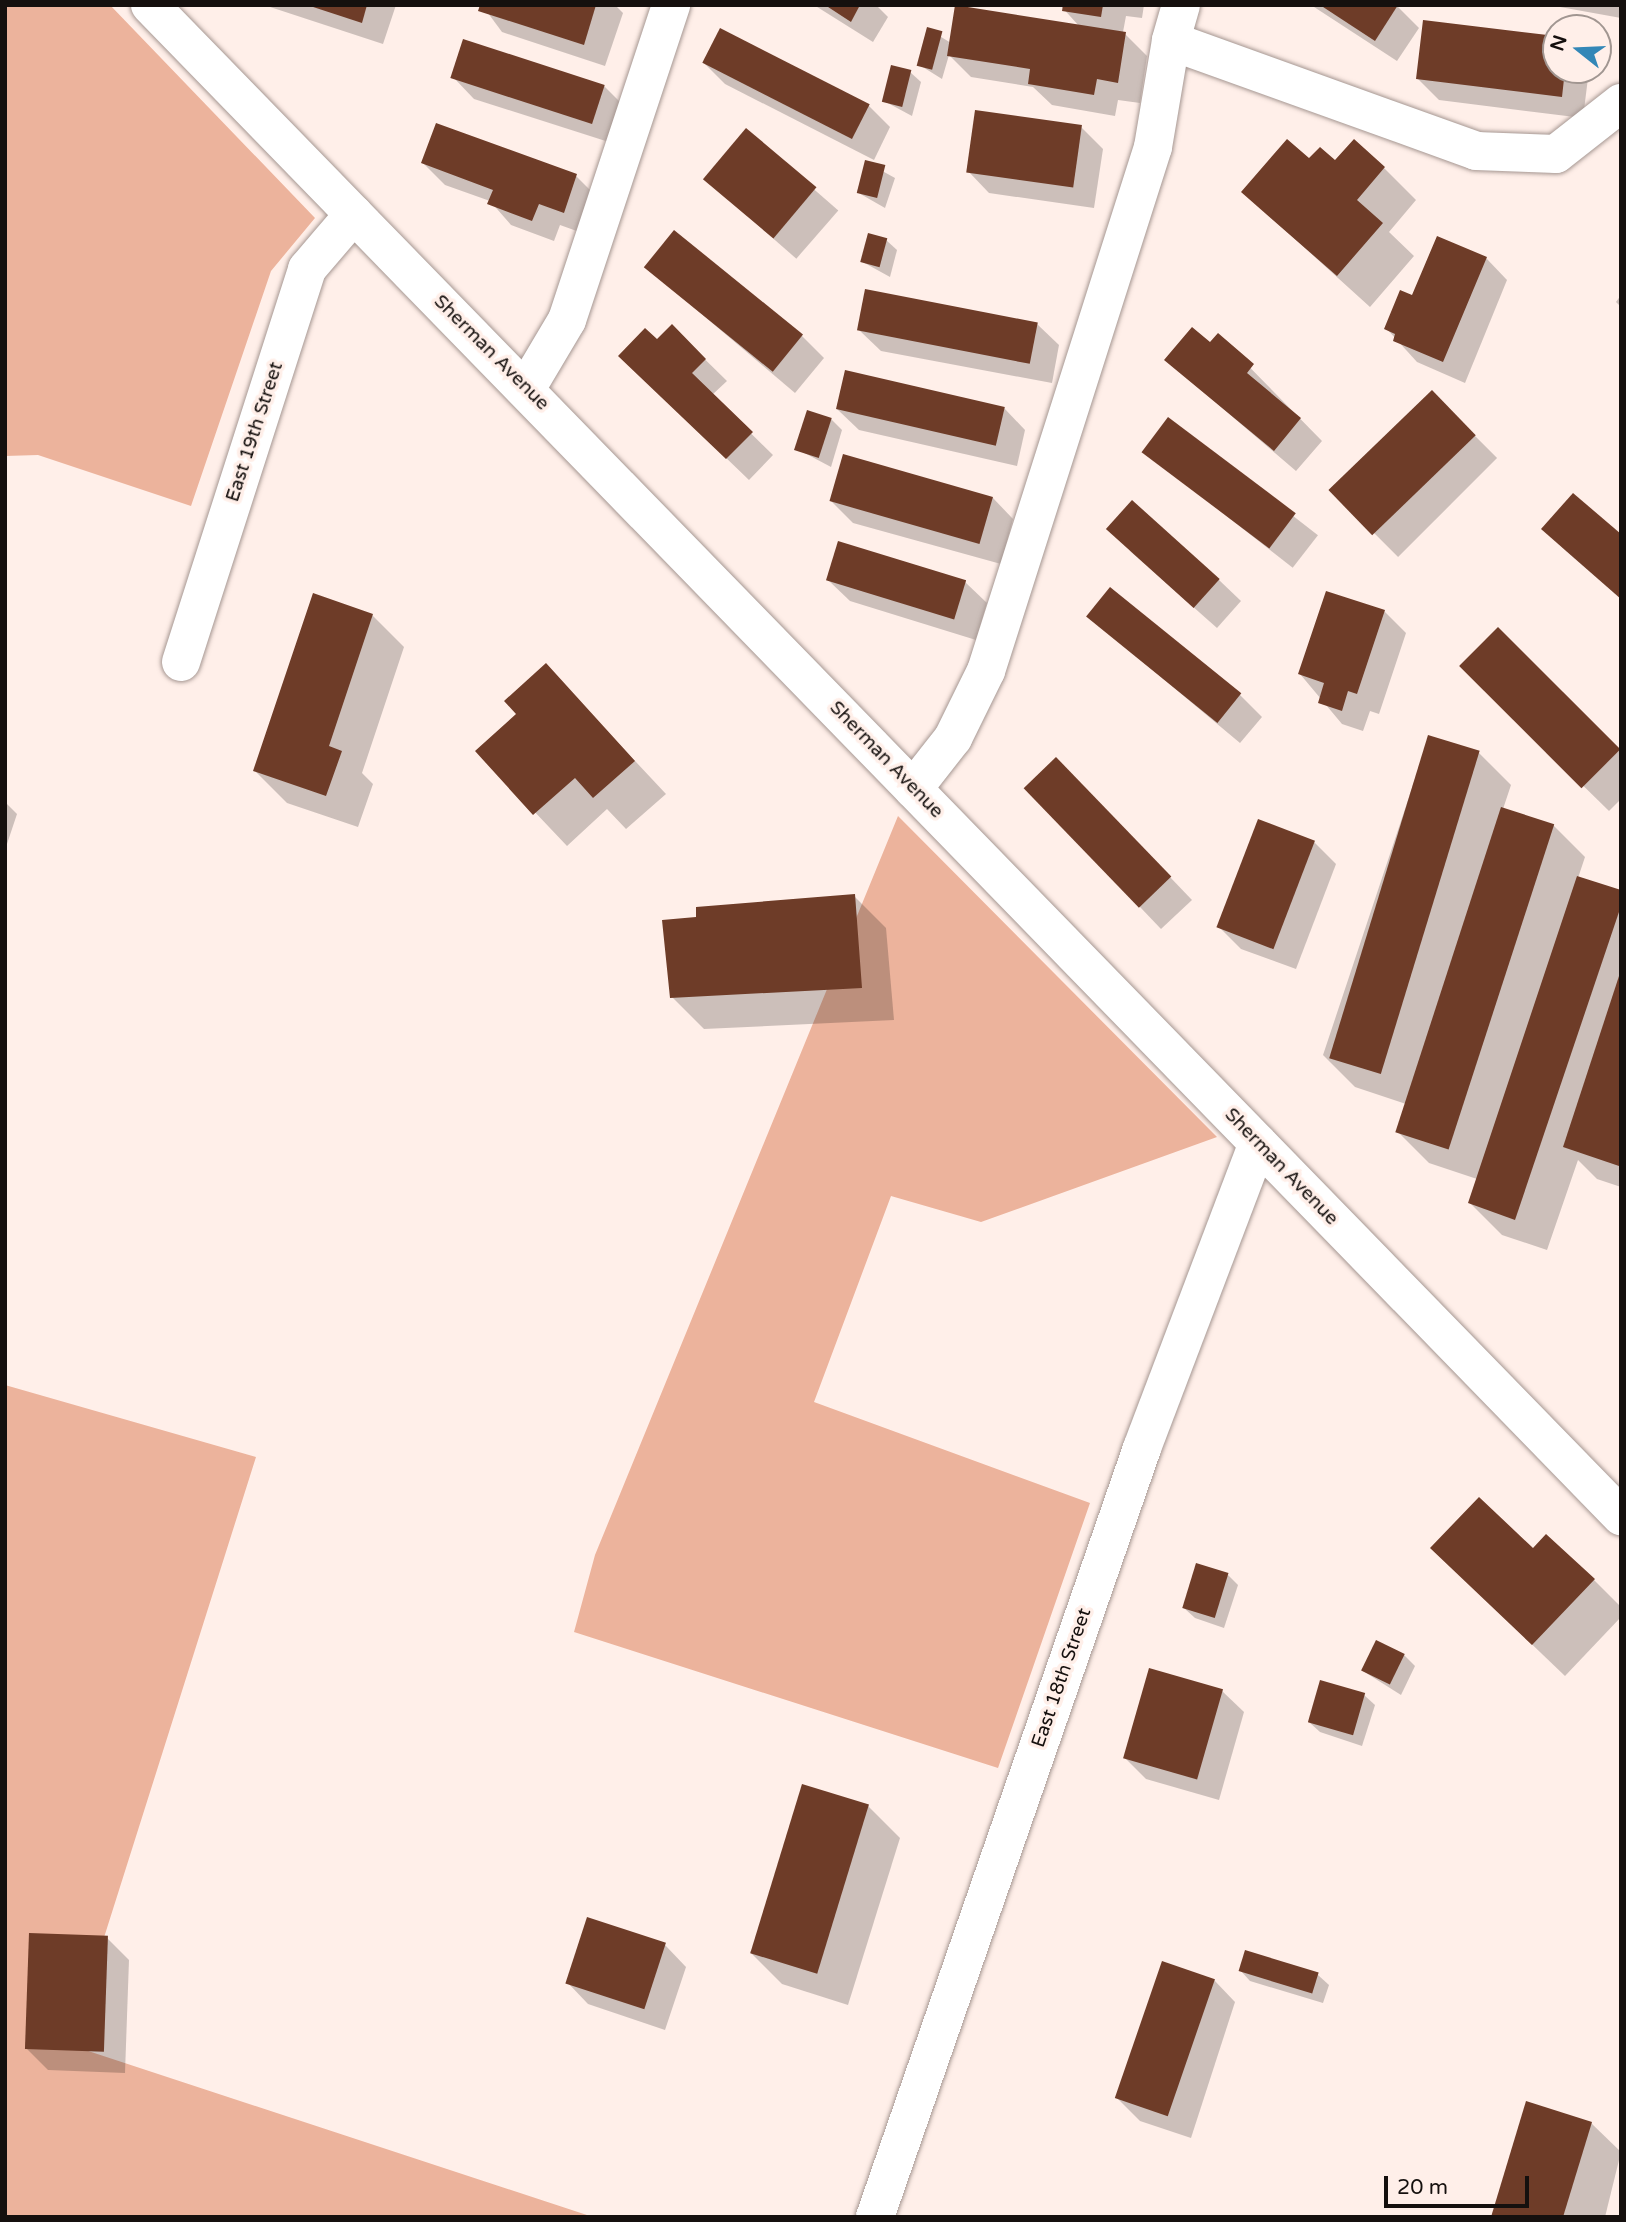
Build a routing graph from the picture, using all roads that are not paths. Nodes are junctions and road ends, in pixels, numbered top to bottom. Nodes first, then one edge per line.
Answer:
1 (150, 5) edge
2 (671, 5) edge
3 (1176, 23) edge
4 (1621, 103) edge
5 (354, 215) junction
6 (526, 389) junction
7 (181, 662) dead end
8 (914, 789) junction
9 (1258, 1143) junction
10 (1621, 1516) edge
11 (875, 2217) edge

1 - 5 street, Sherman Avenue
2 - 6 street
3 - 4 street
3 - 8 street
5 - 6 street, Sherman Avenue
5 - 7 street, East 19th Street
6 - 8 street, Sherman Avenue
8 - 9 street, Sherman Avenue
9 - 10 street, Sherman Avenue
9 - 11 street, East 18th Street

